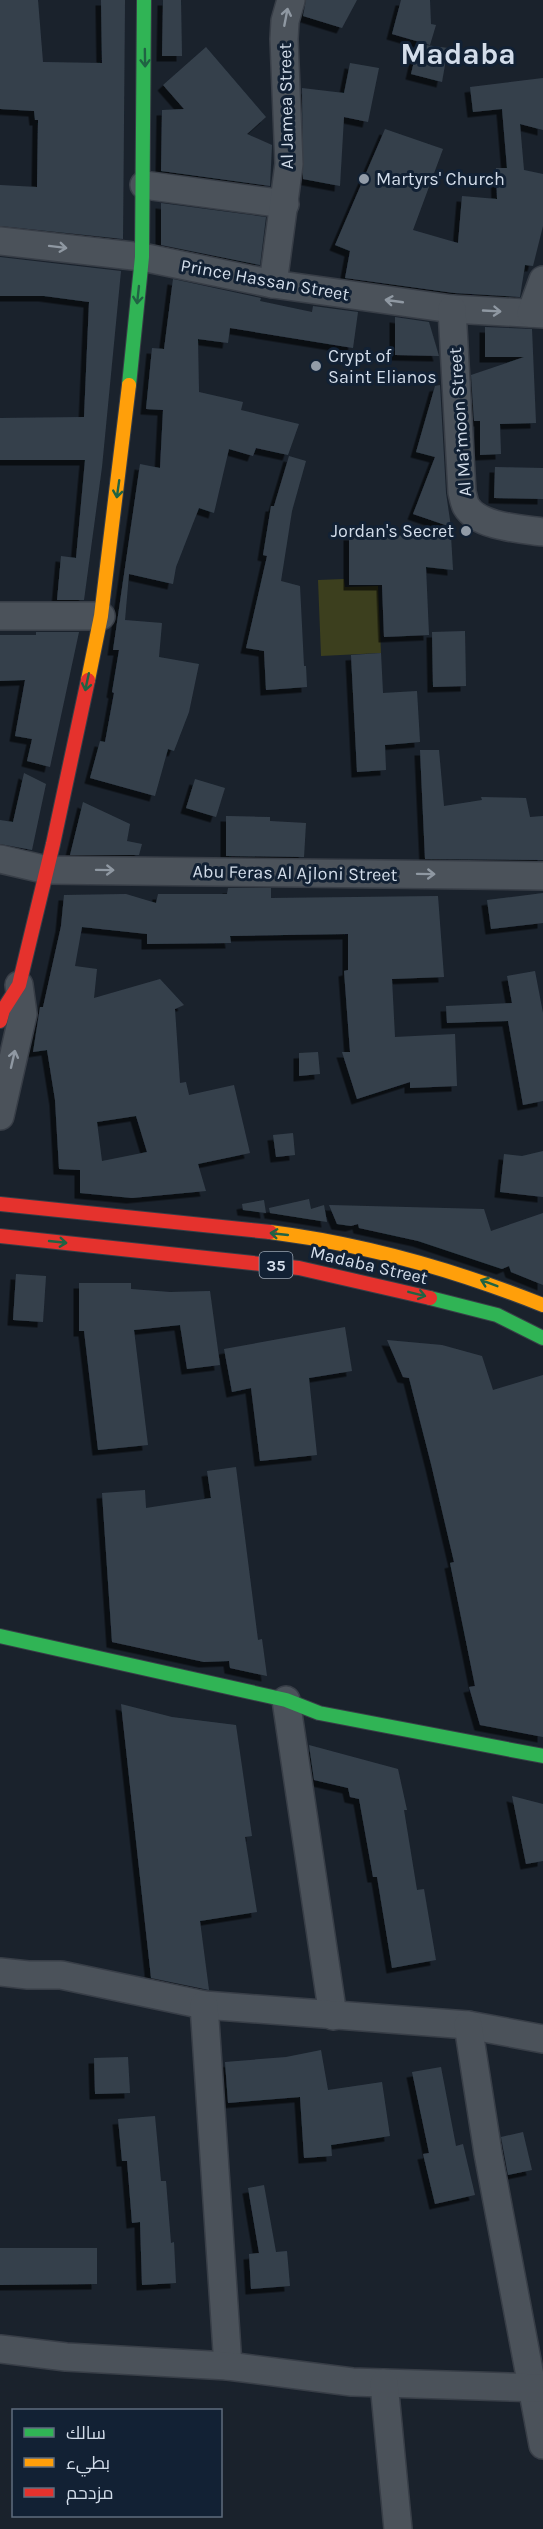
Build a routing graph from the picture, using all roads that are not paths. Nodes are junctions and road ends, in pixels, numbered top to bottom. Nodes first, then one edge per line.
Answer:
1 (144, 0) edge
2 (291, 0) edge
3 (144, 185) junction
4 (285, 204) junction
5 (0, 241) edge
6 (142, 257) junction
7 (543, 280) edge
8 (273, 284) junction
9 (452, 309) junction
10 (537, 313) edge
11 (543, 532) edge
12 (0, 616) edge
13 (100, 616) junction
14 (0, 860) edge
15 (47, 870) junction
16 (543, 876) edge
17 (19, 985) junction
18 (0, 1021) edge
19 (0, 1116) edge
20 (0, 1203) edge
21 (0, 1236) edge
22 (543, 1305) edge
23 (543, 1338) edge
24 (0, 1636) edge
25 (286, 1700) junction
26 (543, 1756) edge
27 (1, 1973) edge
28 (204, 2005) junction
29 (333, 2016) junction
30 (468, 2025) junction
31 (543, 2039) edge
32 (0, 2349) edge
33 (228, 2366) junction
34 (384, 2383) junction
35 (538, 2388) edge
36 (543, 2445) edge
37 (398, 2529) edge

1 -> 3 street
4 -> 2 street, Al Jamea Street
3 - 4 street
3 - 6 street
4 - 8 street, Al Jamea Street
5 -> 6 street, Prince Hassan Street
6 - 8 street, Prince Hassan Street
6 -> 13 street
7 - 10 street
9 -> 8 street, Prince Hassan Street
9 -> 10 street, Prince Hassan Street
9 - 11 street, Al Ma’moon Street
12 - 13 street
13 -> 15 street
14 - 15 street, Abu Feras Al Ajloni Street
15 -> 16 street, Abu Feras Al Ajloni Street
15 - 17 street
17 - 18 street
19 -> 17 street
22 -> 20 street, Madaba Street / 35
21 -> 23 street, Madaba Street / 35
24 - 25 street
25 - 26 street
25 - 29 street
27 - 28 street
28 - 29 street
28 - 33 street
29 - 30 street
30 - 31 street
30 - 35 street
32 - 33 street
33 - 34 street
34 - 35 street
34 - 37 street
35 - 36 street

